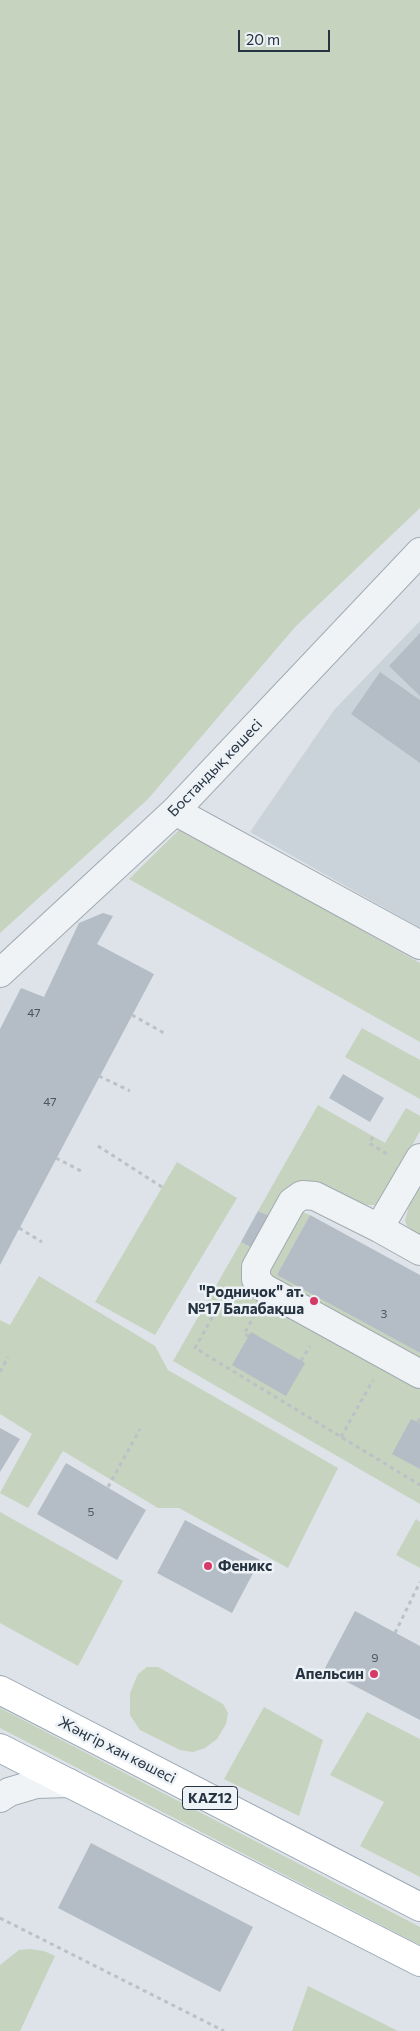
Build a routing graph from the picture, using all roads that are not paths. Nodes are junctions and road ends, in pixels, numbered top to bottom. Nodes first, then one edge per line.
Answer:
1 (420, 552) edge
2 (175, 811) junction
3 (420, 945) edge
4 (0, 973) edge
5 (420, 1158) edge
6 (379, 1228) junction
7 (420, 1251) edge
8 (420, 1374) edge
9 (0, 1690) edge
10 (0, 1748) edge
11 (69, 1783) junction
12 (0, 1798) edge
13 (420, 1907) edge
14 (420, 1962) edge

1 - 2 street, Бостандық көшесі
2 - 3 street
2 - 4 street, Бостандық көшесі
5 - 6 street
6 - 7 street
6 - 8 street
9 - 13 main road, Жәңгір хан көшесі / KAZ12
10 - 11 main road
11 - 12 street
11 - 14 main road

